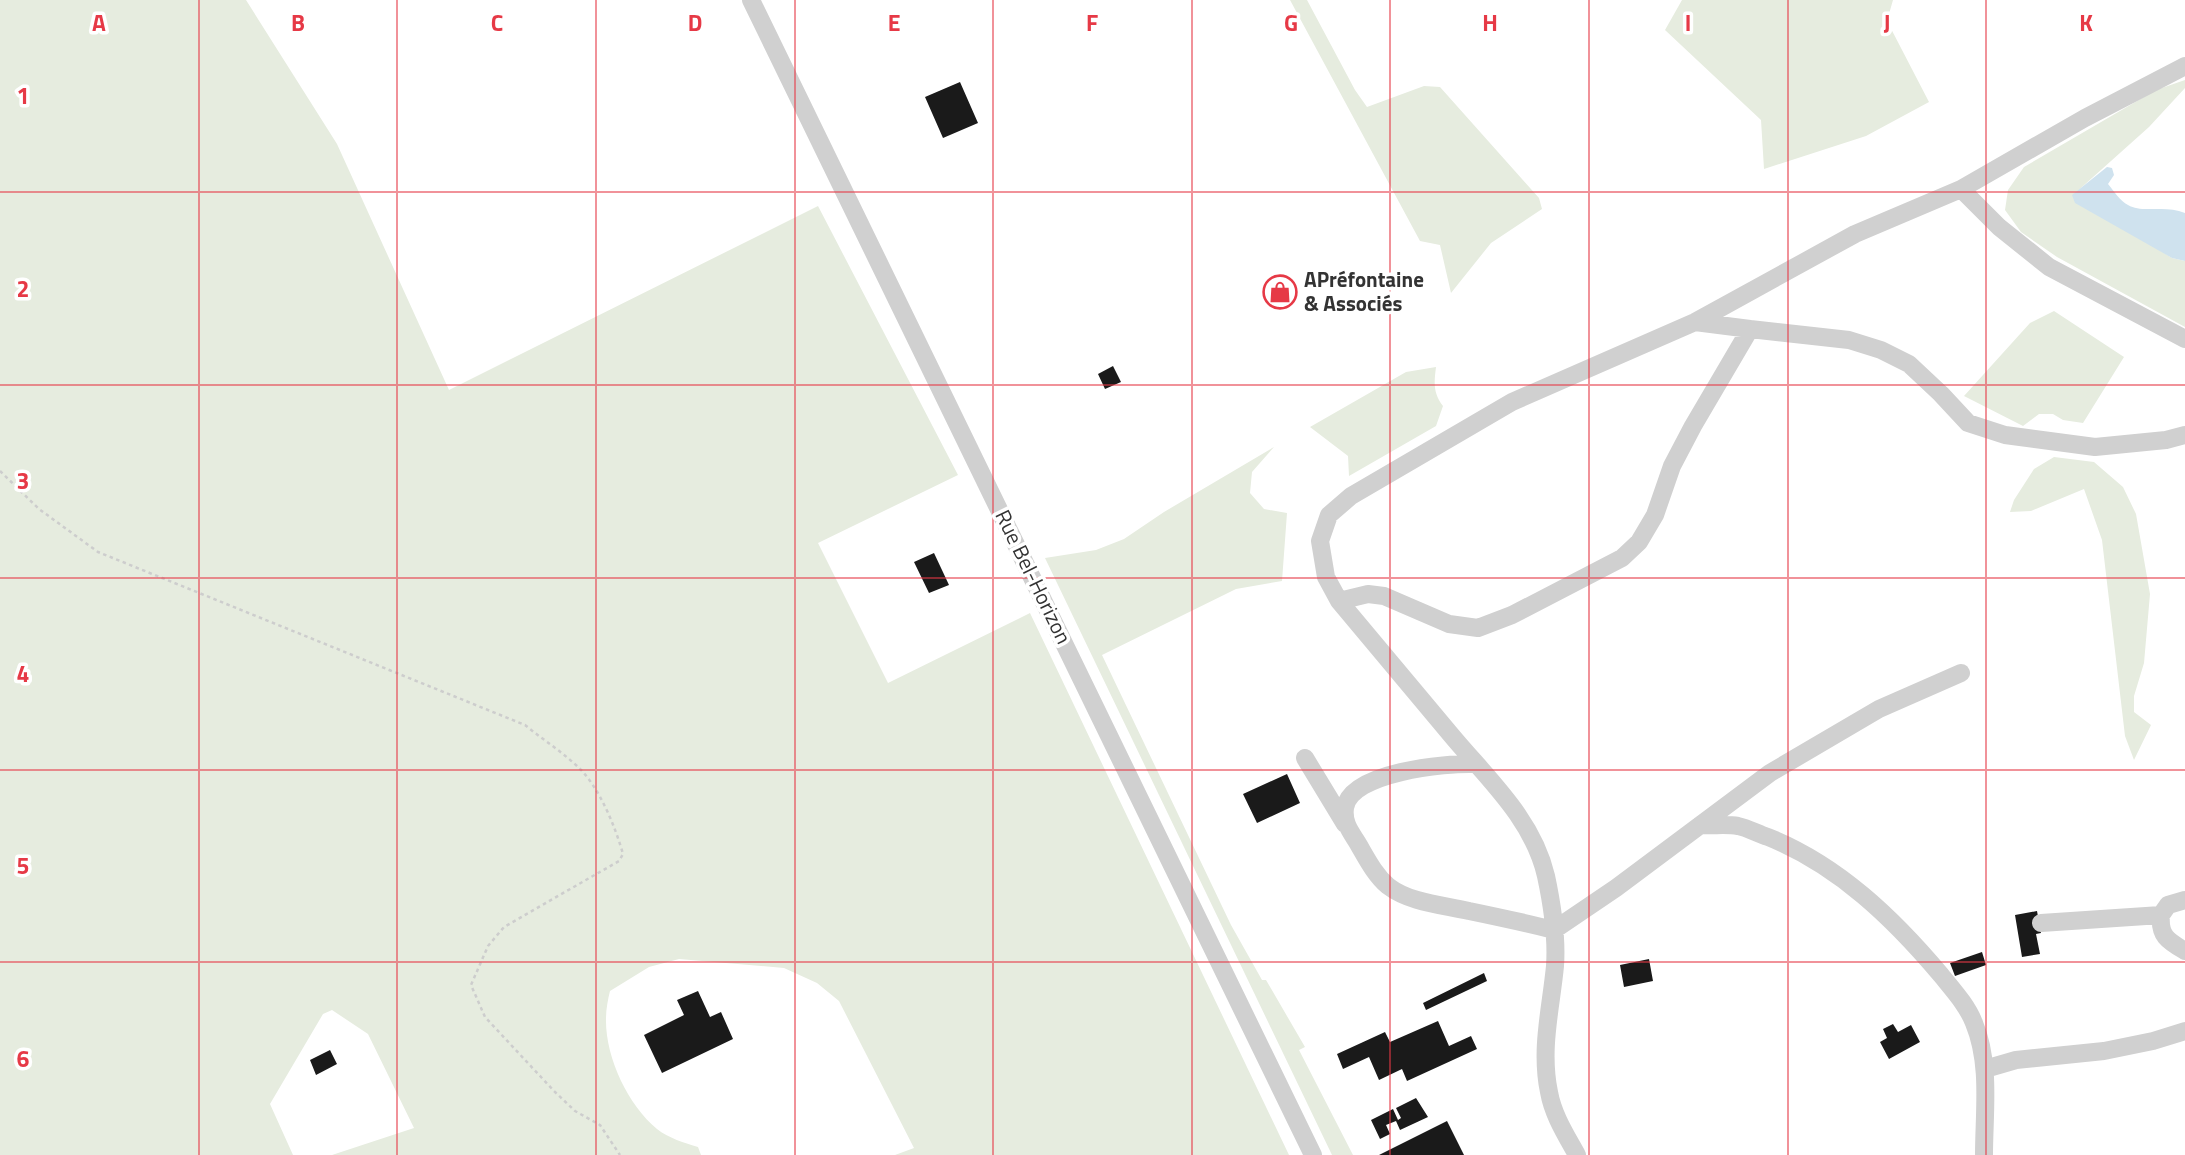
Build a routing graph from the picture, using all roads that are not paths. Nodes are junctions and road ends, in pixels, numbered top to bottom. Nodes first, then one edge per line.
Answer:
1 (751, 0) edge
2 (2185, 66) edge
3 (1961, 189) junction
4 (1695, 322) junction
5 (1750, 329) junction
6 (2185, 339) edge
7 (2185, 435) edge
8 (1339, 601) junction
9 (1961, 673) dead end
10 (1305, 758) dead end
11 (1475, 764) junction
12 (1345, 824) junction
13 (1700, 825) junction
14 (2185, 900) edge
15 (2161, 915) junction
16 (2041, 923) dead end
17 (1554, 930) junction
18 (2185, 951) edge
19 (2185, 1031) edge
20 (1985, 1069) junction
21 (1313, 1155) edge
22 (1577, 1155) edge
23 (1984, 1155) edge

1 - 21 street, Rue Bel-Horizon
2 - 3 street
3 - 4 street
3 - 6 street
4 - 5 street
4 - 8 street
5 - 7 street
5 - 8 street
8 - 11 street
9 - 13 street
10 - 12 street
11 - 12 street
11 - 17 street
12 - 17 street
13 - 17 street
13 - 20 street
14 - 15 street
15 - 16 street
15 - 18 street
17 - 22 street
19 - 20 street
20 - 23 street

